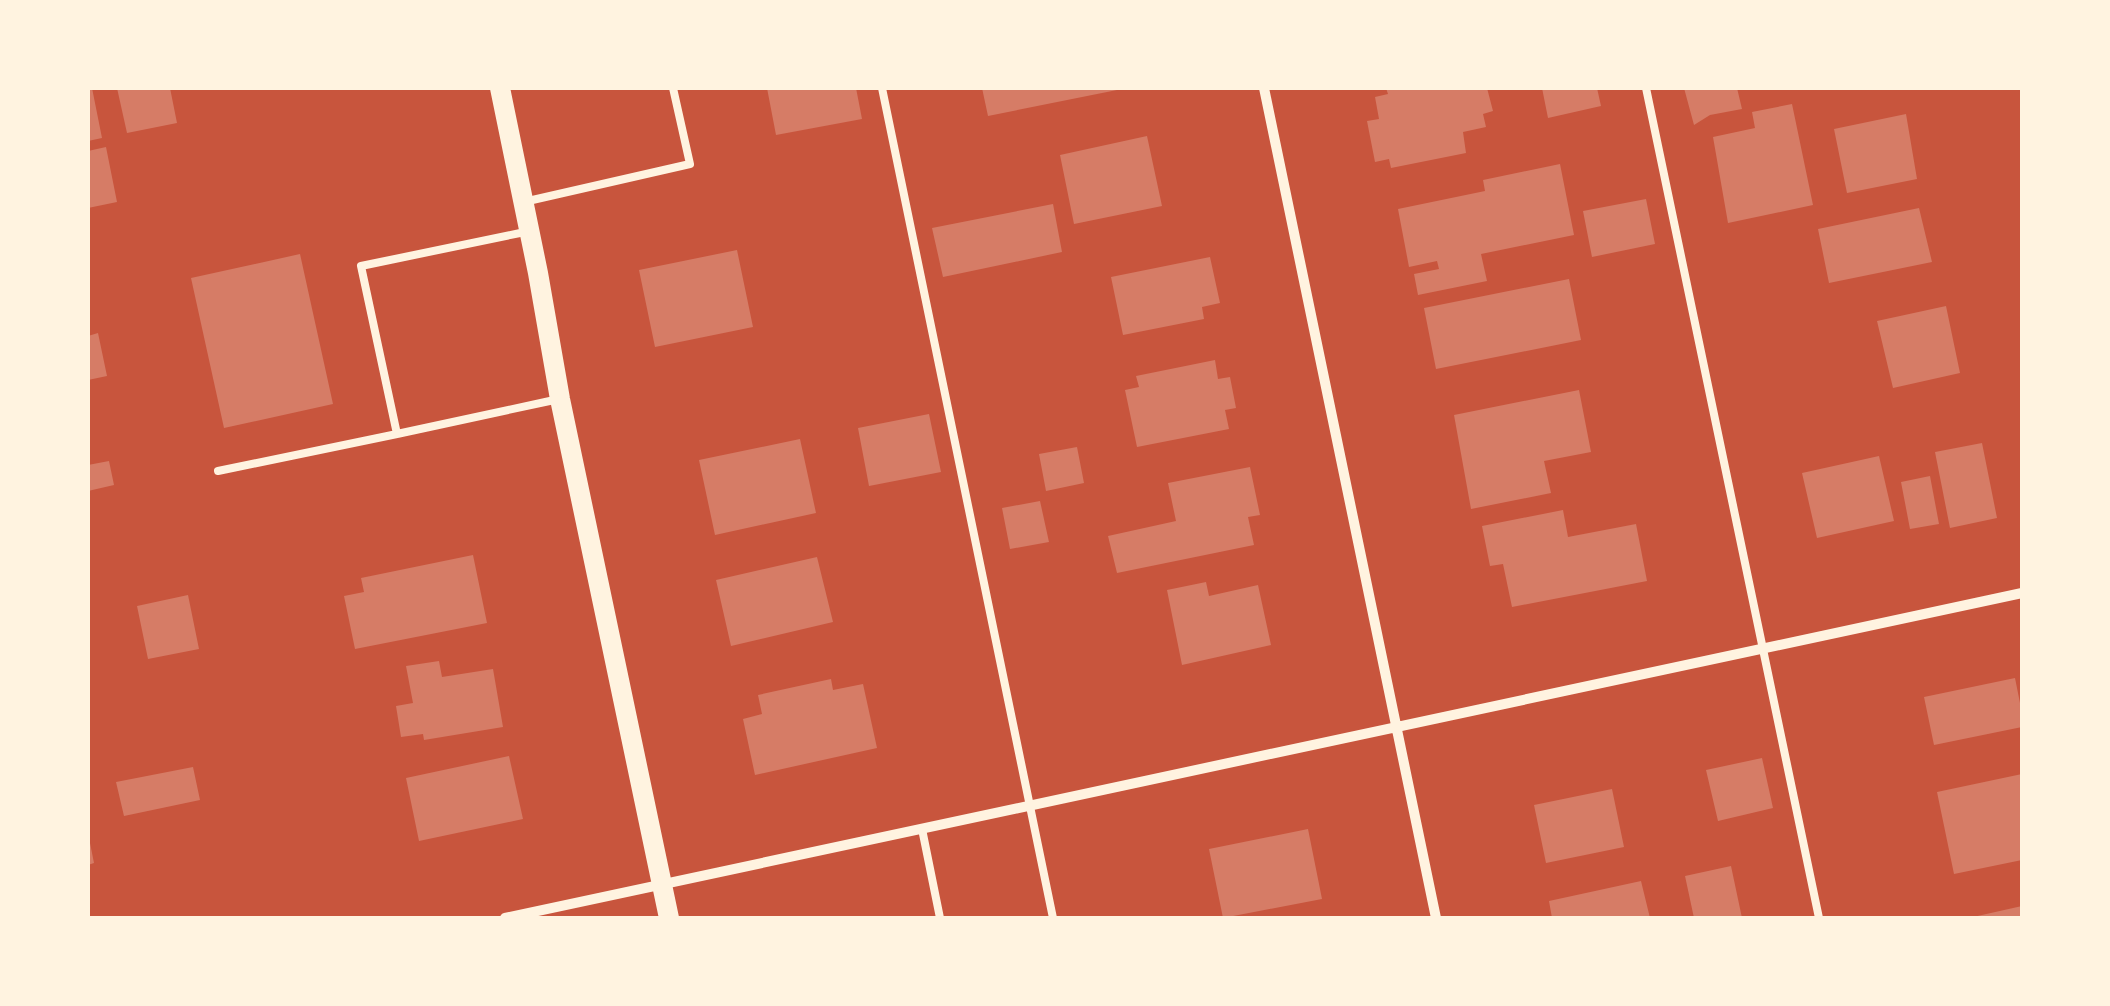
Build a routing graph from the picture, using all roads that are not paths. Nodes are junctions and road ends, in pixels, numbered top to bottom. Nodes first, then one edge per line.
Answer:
1 (500, 88) edge
2 (674, 88) edge
3 (882, 88) edge
4 (1264, 88) edge
5 (1646, 88) edge
6 (524, 202) junction
7 (530, 231) junction
8 (560, 399) junction
9 (397, 434) junction
10 (218, 471) dead end
11 (2022, 593) edge
12 (1762, 649) junction
13 (1396, 729) junction
14 (1030, 806) junction
15 (922, 828) junction
16 (662, 884) junction
17 (505, 918) edge
18 (669, 918) edge
19 (940, 918) edge
20 (1052, 918) edge
21 (1436, 918) edge
22 (1819, 918) edge

1 - 6 main road
2 - 6 lane
3 - 14 lane
4 - 13 street
5 - 12 lane
6 - 7 main road
7 - 8 main road
7 - 9 lane
8 - 9 lane
8 - 16 main road
9 - 10 lane
11 - 12 street
12 - 13 street
12 - 22 lane
13 - 14 street
13 - 21 street
14 - 15 street
14 - 20 lane
15 - 16 street
15 - 19 lane
16 - 17 street
16 - 18 main road

